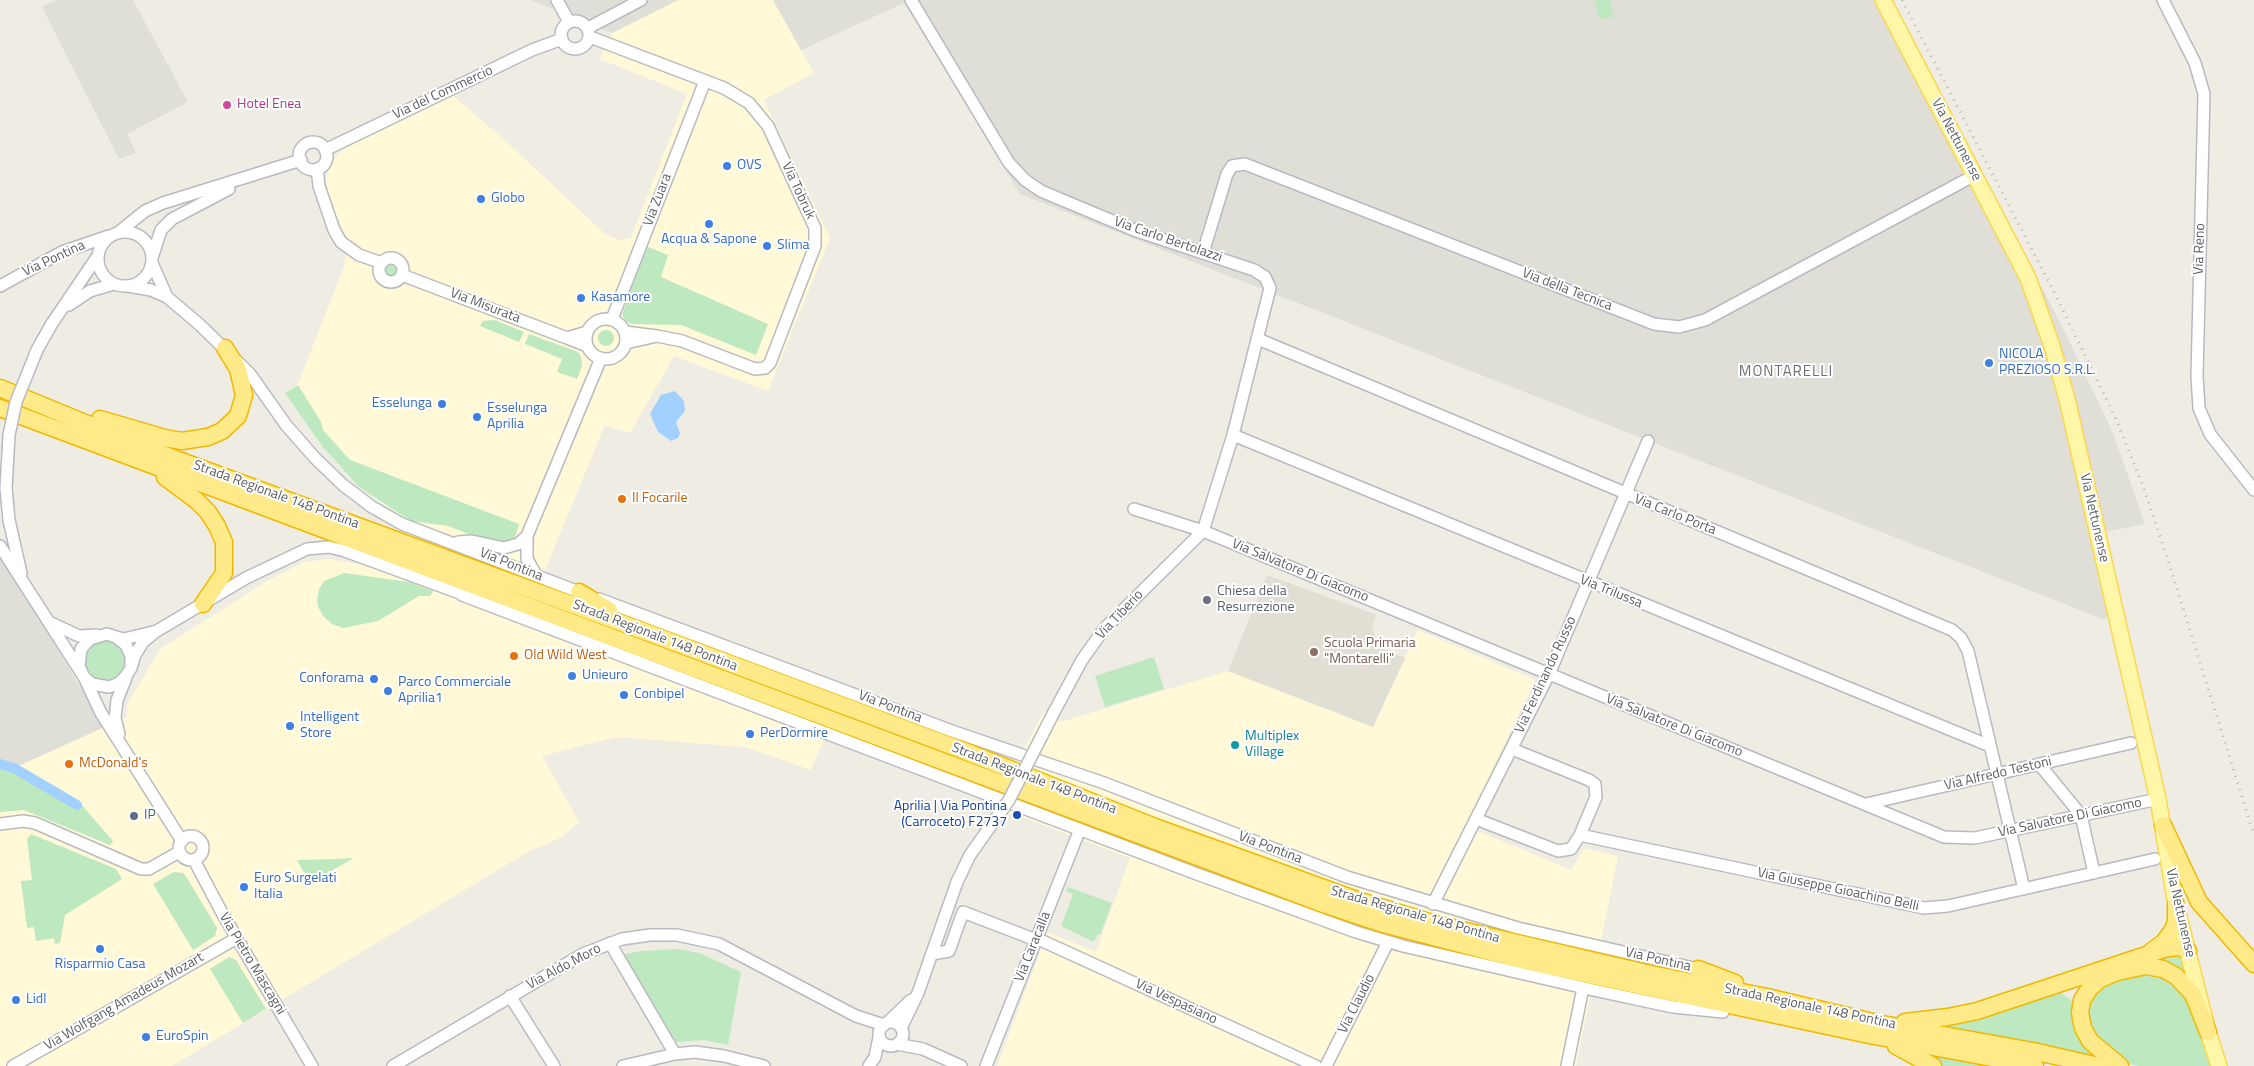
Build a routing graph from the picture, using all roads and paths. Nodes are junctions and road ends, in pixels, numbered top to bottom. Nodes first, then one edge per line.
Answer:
1 (557, 0) edge
2 (642, 0) edge
3 (911, 0) edge
4 (1883, 0) edge
5 (2163, 0) edge
6 (569, 22) junction
7 (588, 32) junction
8 (562, 40) junction
9 (705, 81) junction
10 (325, 150) junction
11 (301, 160) junction
12 (318, 168) junction
13 (266, 172) junction
14 (1975, 175) junction
15 (114, 234) junction
16 (1203, 253) junction
17 (97, 257) junction
18 (152, 260) junction
19 (382, 263) junction
20 (402, 275) junction
21 (114, 284) junction
22 (0, 286) edge
23 (128, 286) junction
24 (167, 297) junction
25 (612, 319) junction
26 (51, 325) junction
27 (587, 332) junction
28 (567, 338) junction
29 (625, 338) junction
30 (1258, 340) junction
31 (587, 346) junction
32 (225, 348) junction
33 (601, 358) junction
34 (0, 388) edge
35 (0, 408) edge
36 (66, 414) junction
37 (1233, 435) junction
38 (1648, 441) dead end
39 (114, 451) junction
40 (2254, 490) edge
41 (1625, 494) junction
42 (1134, 510) dead end
43 (1203, 531) junction
44 (527, 536) junction
45 (455, 543) junction
46 (0, 546) edge
47 (536, 575) junction
48 (24, 582) junction
49 (1588, 583) junction
50 (579, 592) junction
51 (462, 595) junction
52 (480, 598) joint
53 (522, 603) junction
54 (203, 604) junction
55 (49, 622) junction
56 (638, 629) junction
57 (155, 632) junction
58 (98, 635) junction
59 (116, 637) junction
60 (128, 672) junction
61 (1549, 674) junction
62 (84, 677) junction
63 (121, 743) junction
64 (2131, 743) dead end
65 (1990, 746) junction
66 (1512, 749) junction
67 (2039, 764) junction
68 (1997, 774) junction
69 (2158, 799) junction
70 (1866, 804) junction
71 (2081, 815) junction
72 (1476, 819) junction
73 (0, 824) edge
74 (2163, 825) junction
75 (1080, 829) junction
76 (2009, 831) junction
77 (1580, 835) junction
78 (184, 852) junction
79 (2155, 859) dead end
80 (2094, 873) junction
81 (2024, 889) junction
82 (1433, 904) junction
83 (2176, 905) junction
84 (237, 938) junction
85 (1036, 939) junction
86 (1388, 942) junction
87 (610, 943) junction
88 (2188, 950) junction
89 (2150, 952) junction
90 (932, 954) junction
91 (2254, 964) edge
92 (1698, 969) joint
93 (2059, 984) junction
94 (1583, 988) junction
95 (918, 993) junction
96 (510, 996) junction
97 (2082, 1000) junction
98 (1768, 1005) junction
99 (1722, 1012) joint
100 (2210, 1026) junction
101 (1873, 1029) junction
102 (883, 1030) junction
103 (902, 1030) junction
104 (894, 1045) junction
105 (924, 1049) junction
106 (675, 1054) junction
107 (2218, 1061) edge
108 (872, 1062) edge
109 (13, 1066) edge
110 (312, 1066) edge
111 (393, 1066) edge
112 (554, 1066) edge
113 (623, 1066) edge
114 (764, 1066) edge
115 (961, 1066) edge
116 (986, 1066) edge
117 (1316, 1066) edge
118 (1326, 1066) edge
119 (1567, 1066) edge
120 (1933, 1066) edge
121 (2036, 1066) edge
122 (2099, 1066) edge
123 (2120, 1066) edge

1 - 6 street
2 - 7 street
3 - 16 street, Via Carlo Bertolazzi
4 - 14 main road, Via Nettunense
5 - 40 street, Via Reno
6 - 7 street
6 - 8 street
7 - 8 street
7 - 9 street, Via Tobruk
8 - 10 street, Via del Commercio
9 - 25 street, Via Zuara
9 - 29 street, Via Tobruk
10 - 11 street
10 - 12 street
11 - 12 street
11 - 13 street
12 - 19 street
13 - 15 street
13 - 18 street
14 - 16 street, Via della Tecnica
14 - 69 main road, Via Nettunense
15 - 17 street
15 - 18 street
15 - 22 street, Via Pontina
16 - 30 street, Via Carlo Bertolazzi
17 - 21 street
17 - 26 street
18 - 23 street
18 - 24 street, Via Pontina
19 - 20 street
19 - 20 street, Via Misurata
20 - 28 street, Via Misurata
21 - 23 street
21 - 26 street
23 - 24 street, Via Pontina
24 - 32 street, Via Pontina
25 - 27 street
25 - 29 street
26 - 48 street, bridge
27 - 28 street
27 - 31 street
28 - 31 street, Via Misurata
29 - 33 street
30 - 37 street, Via Carlo Bertolazzi
30 - 41 street, Via Carlo Porta
31 - 33 street
32 - 36 highway
32 - 45 street, Via Pontina
33 - 44 street
34 - 36 highway, Strada Regionale 148 Pontina
35 - 39 highway, Strada Regionale 148 Pontina
36 - 56 highway, Strada Regionale 148 Pontina
37 - 43 street, Via Carlo Bertolazzi
37 - 49 street, Via Trilussa
38 - 41 street, Via Ferdinando Russo
39 - 53 highway, Strada Regionale 148 Pontina
39 - 54 highway
41 - 49 street, Via Ferdinando Russo
41 - 65 street, Via Carlo Porta
42 - 43 street, Via Salvatore Di Giacomo
43 - 61 street, Via Salvatore Di Giacomo
43 - 90 street, Via Tiberio, bridge
44 - 45 street
44 - 47 street
45 - 47 street, Via Pontina
46 - 48 street
47 - 50 street, Via Pontina
48 - 55 street, Via Pietro Mascagni
49 - 61 street, Via Ferdinando Russo
49 - 65 street, Via Trilussa
50 - 56 highway
50 - 82 street, Via Pontina
51 - 52 street
51 - 54 street
51 - 75 street
52 - 53 highway
53 - 98 highway, Strada Regionale 148 Pontina
54 - 57 street
55 - 58 street
55 - 62 street, Via Pietro Mascagni
56 - 98 highway, Strada Regionale 148 Pontina
57 - 59 street
57 - 60 street, Via Pietro Mascagni
58 - 59 street
58 - 62 street, Via Pietro Mascagni
59 - 60 street
60 - 62 street
60 - 63 street, Via Pietro Mascagni
61 - 66 street, Via Ferdinando Russo
61 - 70 street, Via Salvatore Di Giacomo
62 - 63 street, Via Pietro Mascagni
63 - 78 street, Via Pietro Mascagni
64 - 67 street, Via Alfredo Testoni
65 - 68 street, Via Carlo Porta
66 - 72 street, Via Ferdinando Russo
66 - 77 street
67 - 68 street, Via Alfredo Testoni
67 - 71 street
68 - 70 street, Via Alfredo Testoni
68 - 76 street, Via Carlo Porta
69 - 71 street, Via Salvatore Di Giacomo
69 - 74 main road, Via Nettunense
70 - 76 street, Via Salvatore Di Giacomo
71 - 76 street, Via Salvatore Di Giacomo
71 - 80 street
72 - 77 street
72 - 82 street, Via Ferdinando Russo
73 - 78 street
74 - 83 main road, Via Nettunense
74 - 91 highway
74 - 100 main road
75 - 85 street, Via Caracalla
75 - 86 street
76 - 81 street, Via Carlo Porta
77 - 81 street, Via Giuseppe Gioachino Belli
78 - 84 street, Via Pietro Mascagni
79 - 80 street, Via Giuseppe Gioachino Belli
80 - 81 street, Via Giuseppe Gioachino Belli
82 - 92 street, Via Pontina
83 - 88 main road, Via Nettunense
83 - 89 highway
84 - 109 street, Via Wolfgang Amadeus Mozart
84 - 110 street, Via Pietro Mascagni
85 - 90 street, Via Vespasiano
85 - 116 street, Via Caracalla
85 - 117 street, Via Vespasiano
86 - 94 street
86 - 118 street, Via Claudio
87 - 96 street, Via Aldo Moro
87 - 102 street, Via Aldo Moro
87 - 106 street
88 - 89 highway
88 - 100 main road, Via Nettunense
89 - 93 highway
90 - 95 street
92 - 98 highway
93 - 97 highway
93 - 101 highway
94 - 99 street
94 - 119 street
95 - 102 street
95 - 103 street
96 - 111 street, Via Aldo Moro
96 - 112 street
97 - 100 highway
97 - 123 highway
98 - 99 highway
98 - 101 highway, Strada Regionale 148 Pontina
100 - 107 main road
101 - 120 highway
101 - 121 highway, Strada Regionale 148 Pontina
101 - 122 highway, Strada Regionale 148 Pontina
102 - 103 street, Via Aldo Moro
102 - 104 street, Via Aldo Moro
102 - 108 street
103 - 104 street
103 - 105 street, Via Aldo Moro
104 - 105 street, Via Aldo Moro
104 - 108 street
105 - 115 street, Via Aldo Moro
106 - 113 street
106 - 114 street

